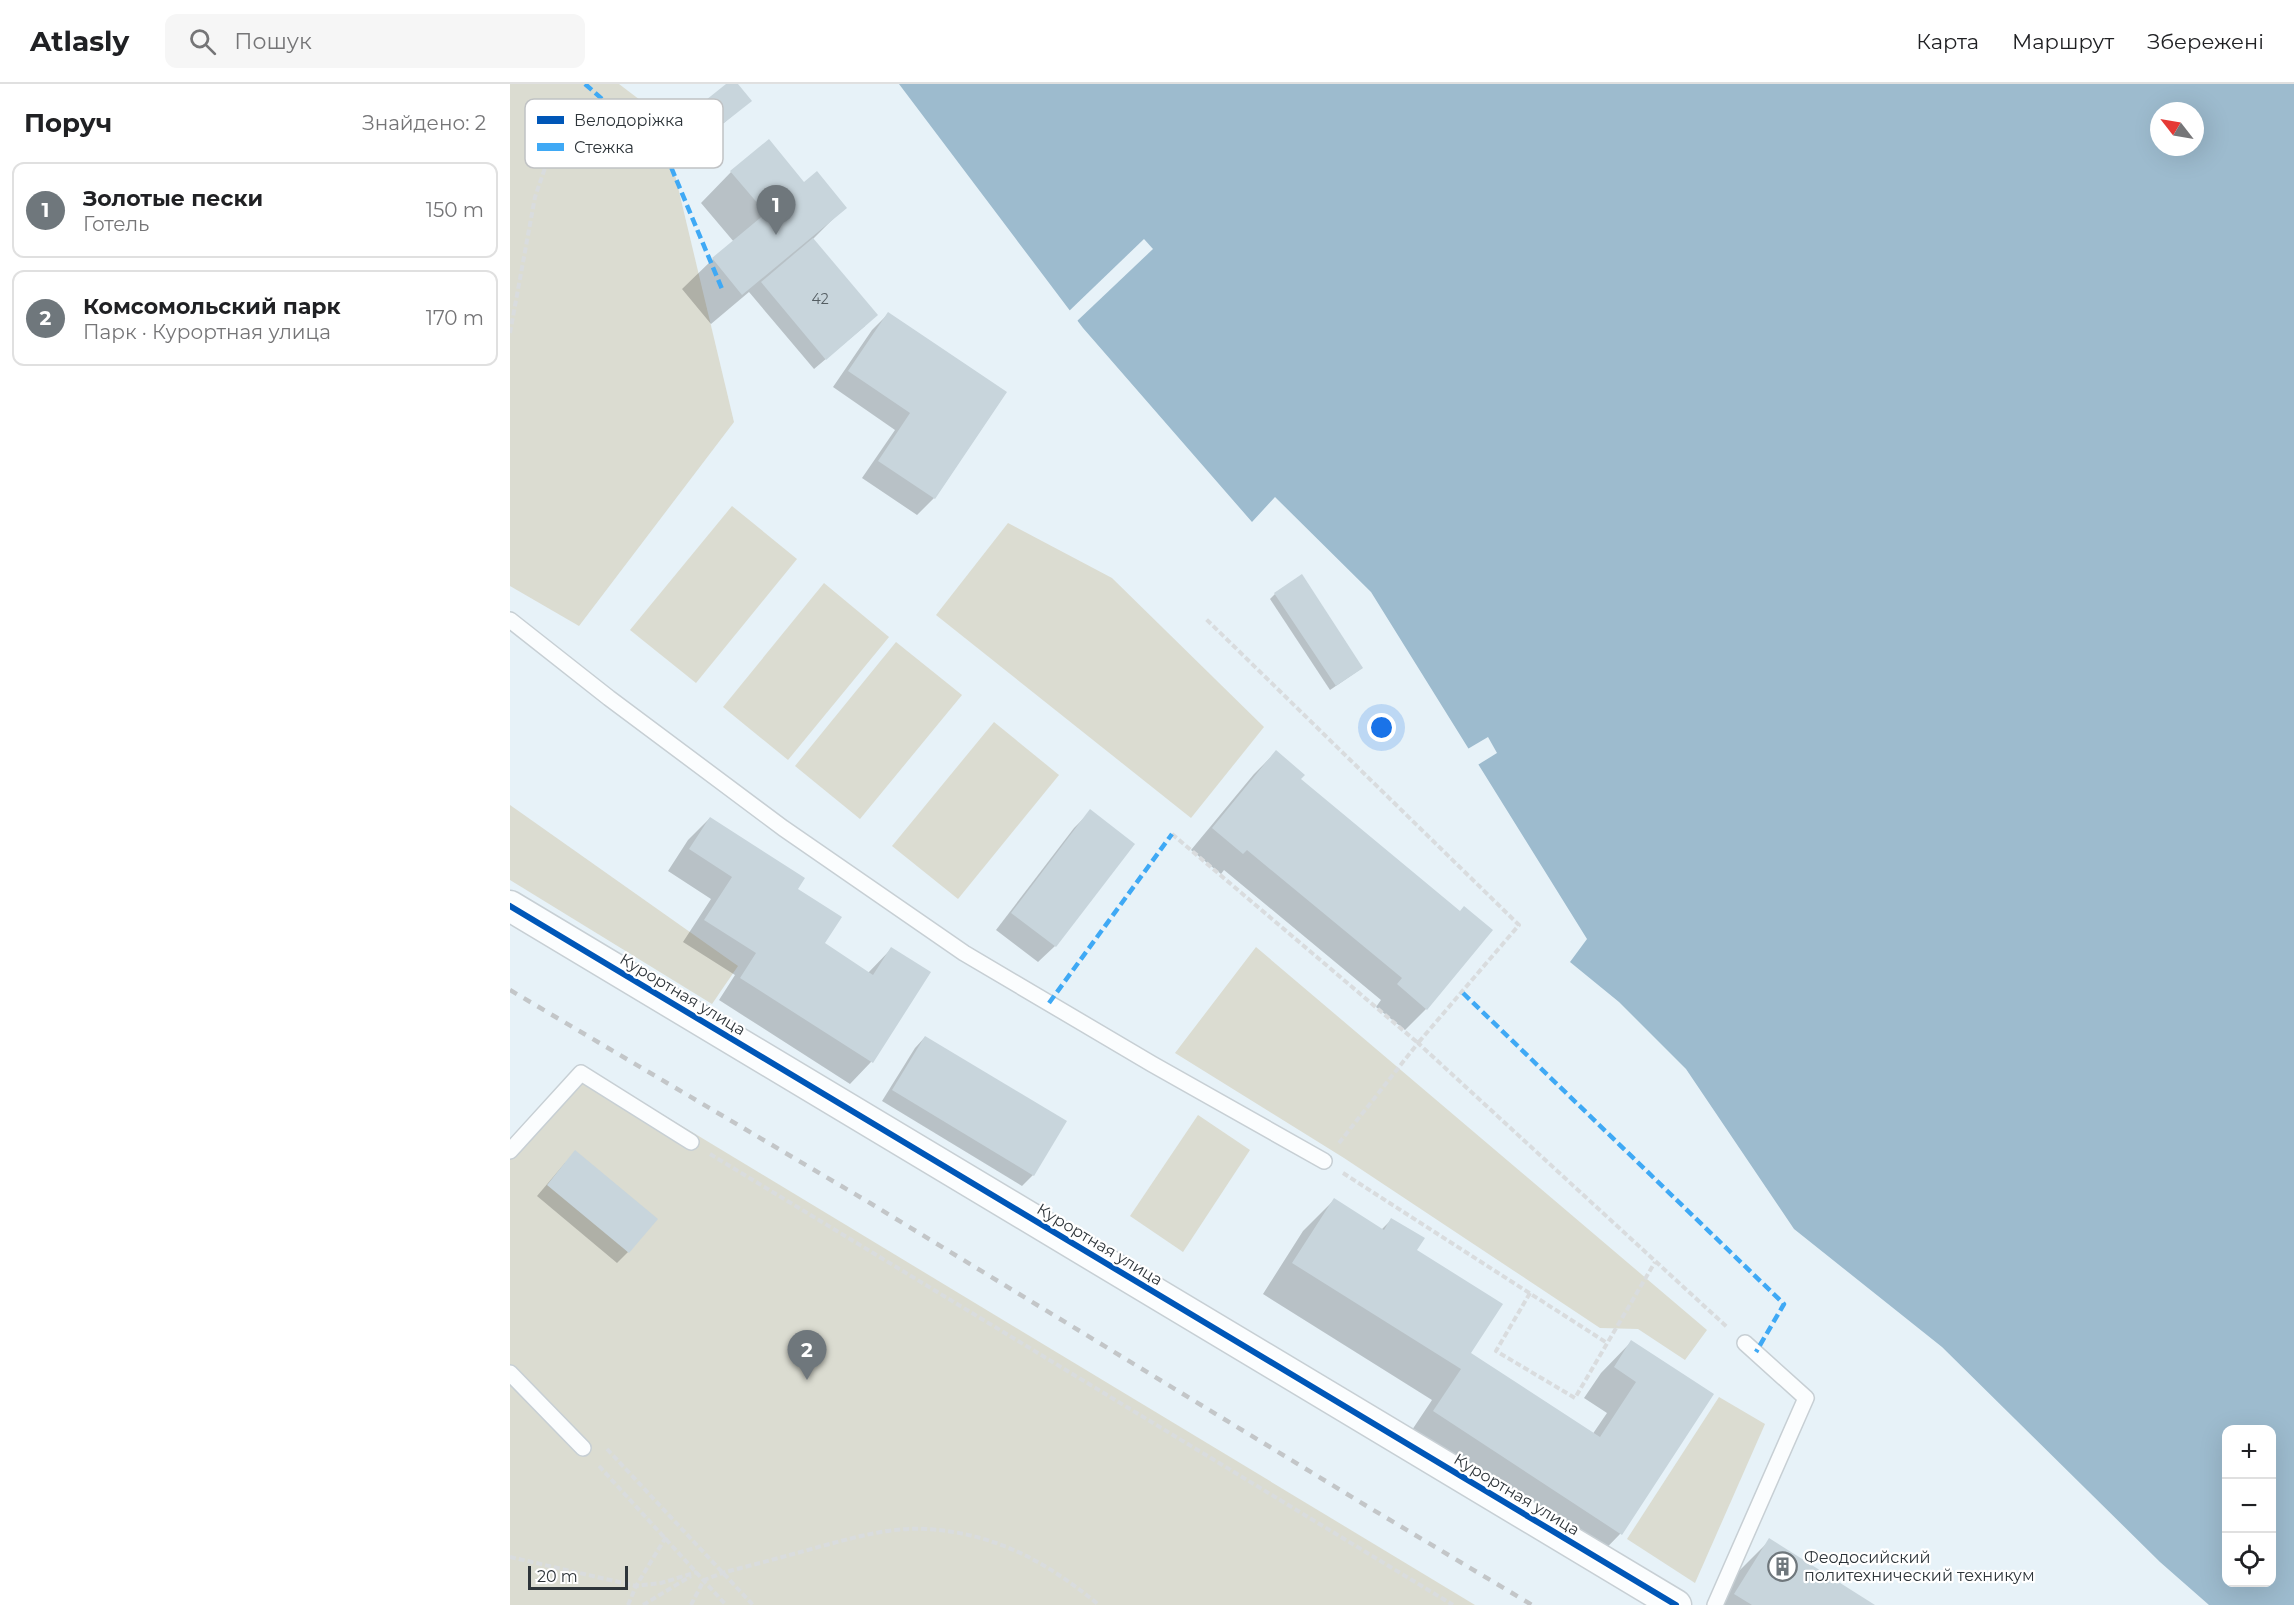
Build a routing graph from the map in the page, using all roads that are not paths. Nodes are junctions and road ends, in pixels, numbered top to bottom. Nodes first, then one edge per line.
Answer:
1 (510, 620) edge
2 (510, 906) edge
3 (691, 1142) road end
4 (510, 1151) edge
5 (1324, 1161) road end
6 (1745, 1343) road end
7 (510, 1373) edge
8 (583, 1448) road end
9 (1676, 1605) edge
10 (1715, 1605) edge

1 - 5 lane
2 - 9 street, Курортная улица
3 - 4 lane
6 - 10 lane
7 - 8 lane

